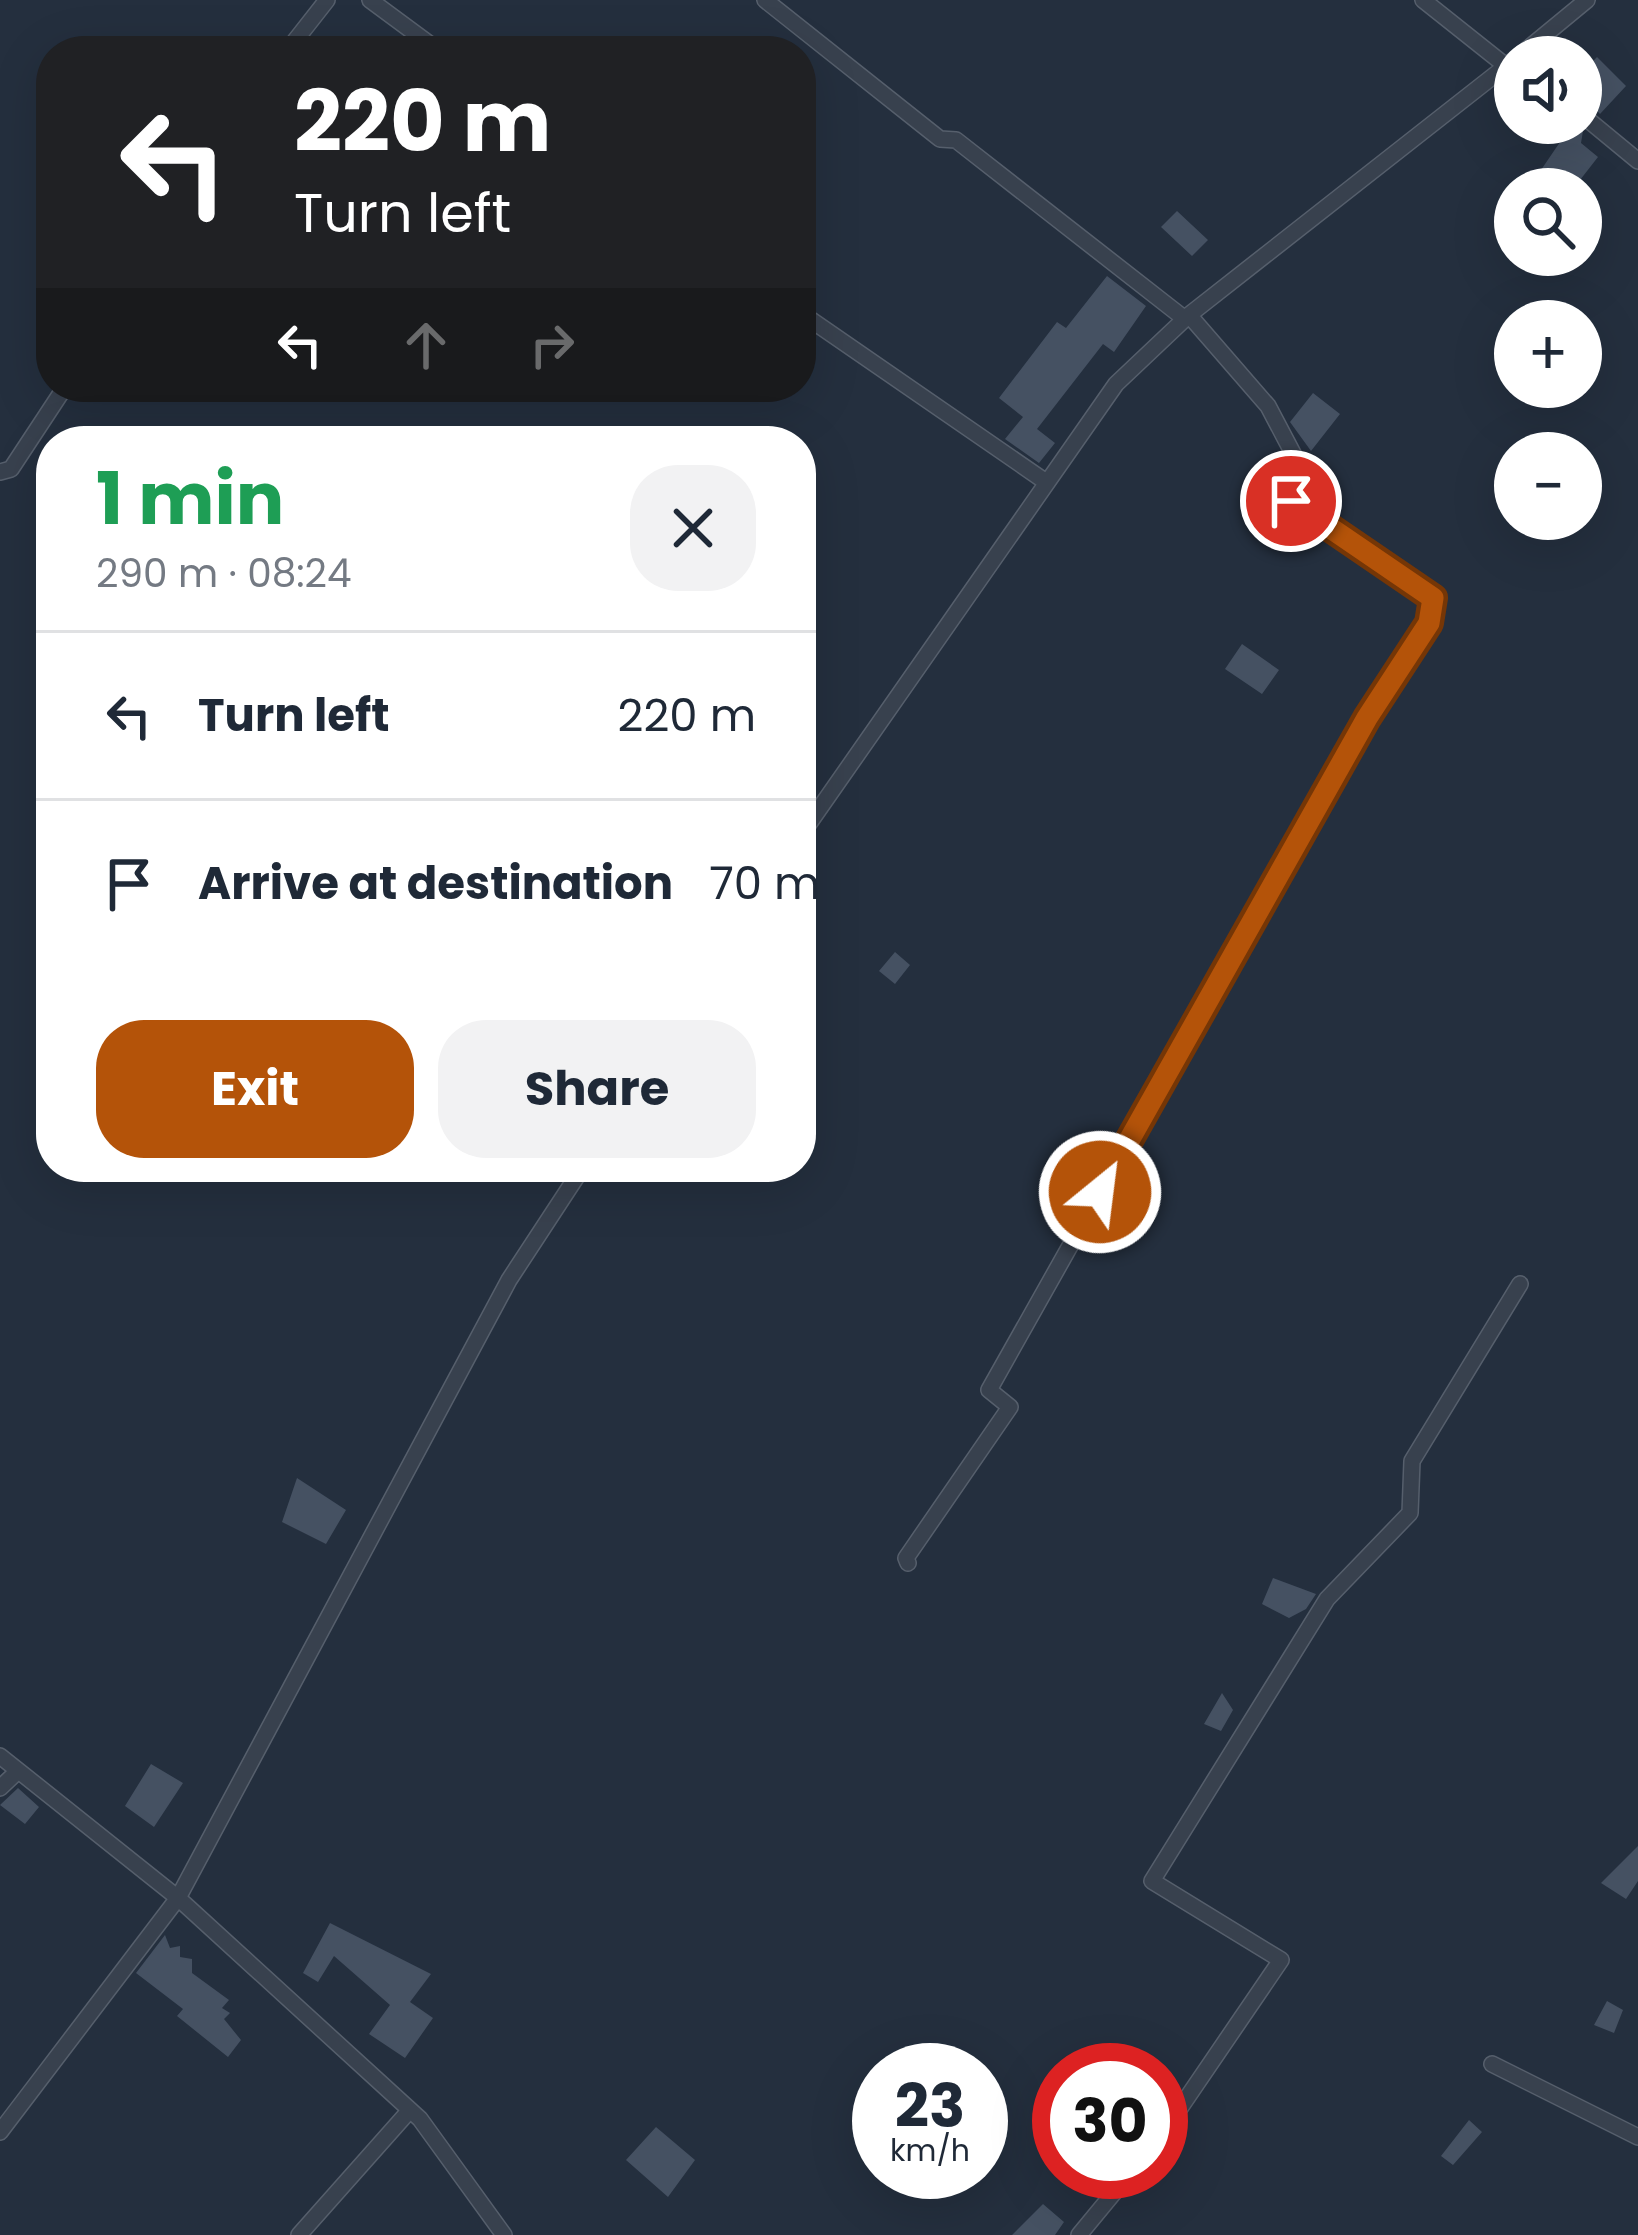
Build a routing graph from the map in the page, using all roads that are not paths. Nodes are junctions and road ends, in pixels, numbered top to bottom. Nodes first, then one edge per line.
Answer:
1 (327, 0) edge
2 (370, 0) edge
3 (765, 0) edge
4 (1423, 0) edge
5 (1587, 0) edge
6 (299, 36) edge
7 (419, 36) edge
8 (810, 36) edge
9 (1543, 36) edge
10 (816, 41) edge
11 (1494, 46) edge
12 (1494, 76) edge
13 (1602, 132) edge
14 (1638, 161) edge
15 (1187, 317) junction
16 (816, 323) edge
17 (36, 431) edge
18 (0, 472) edge
19 (1046, 482) junction
20 (816, 812) edge
21 (573, 1182) edge
22 (1520, 1284) dead end
23 (908, 1563) dead end
24 (0, 1756) edge
25 (18, 1771) junction
26 (0, 1788) edge
27 (178, 1898) junction
28 (1492, 2063) dead end
29 (1188, 2096) edge
30 (410, 2110) junction
31 (0, 2132) edge
32 (1638, 2137) edge
33 (1109, 2199) edge
34 (299, 2235) edge
35 (504, 2235) edge
36 (1079, 2235) edge

1 - 6 street
2 - 7 street
3 - 8 street
4 - 11 street
5 - 9 street
10 - 15 street
12 - 15 street
13 - 14 street
15 - 19 street
15 - 23 street
16 - 19 street
17 - 18 street
19 - 20 street
21 - 27 street
22 - 29 street
24 - 25 street
25 - 26 street
25 - 27 street
27 - 30 street
27 - 31 street
28 - 32 street
30 - 34 street
30 - 35 street
33 - 36 street

